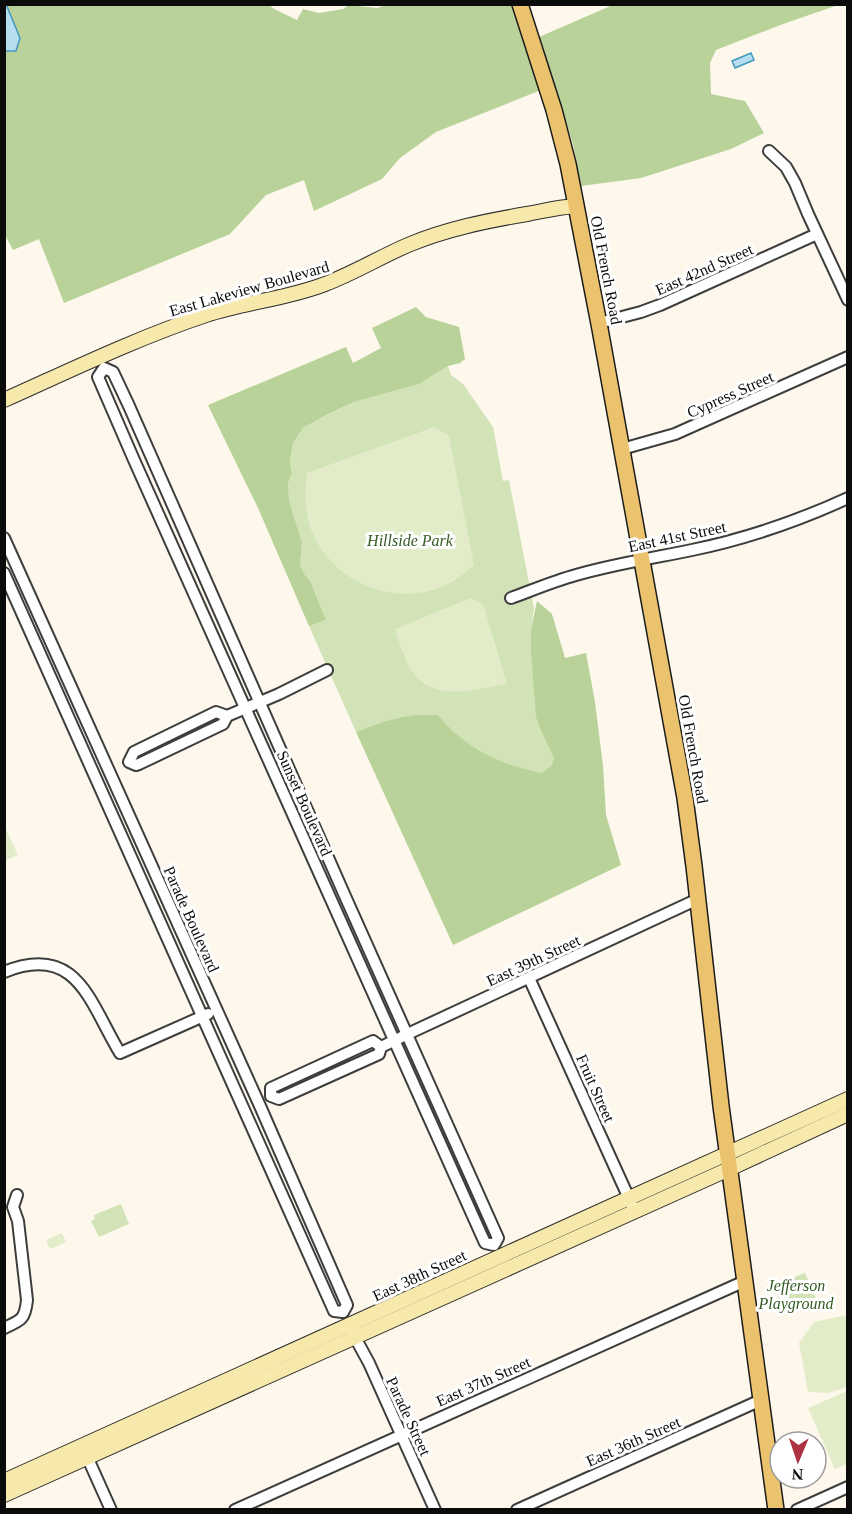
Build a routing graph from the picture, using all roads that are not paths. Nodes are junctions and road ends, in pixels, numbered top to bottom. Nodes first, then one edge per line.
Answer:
1 (520, 4) edge
2 (769, 151) dead end
3 (576, 207) junction
4 (817, 234) junction
5 (848, 300) edge
6 (599, 323) junction
7 (848, 357) edge
8 (102, 362) junction
9 (4, 400) edge
10 (622, 449) junction
11 (848, 498) edge
12 (4, 538) edge
13 (642, 559) junction
14 (4, 573) edge
15 (511, 598) dead end
16 (327, 670) dead end
17 (260, 703) junction
18 (246, 708) junction
19 (110, 770) junction
20 (95, 776) junction
21 (698, 899) junction
22 (4, 972) edge
23 (530, 978) junction
24 (216, 1010) junction
25 (203, 1016) junction
26 (407, 1035) junction
27 (395, 1041) junction
28 (848, 1099) edge
29 (258, 1102) junction
30 (244, 1108) junction
31 (848, 1114) edge
32 (729, 1161) junction
33 (17, 1195) dead end
34 (632, 1205) junction
35 (499, 1257) junction
36 (745, 1281) junction
37 (343, 1312) junction
38 (4, 1328) edge
39 (352, 1331) junction
40 (761, 1400) junction
41 (401, 1435) junction
42 (85, 1451) junction
43 (4, 1480) edge
44 (848, 1487) edge
45 (4, 1495) edge
46 (111, 1509) edge
47 (235, 1509) edge
48 (435, 1509) edge
49 (517, 1509) edge
50 (776, 1509) edge
51 (797, 1509) edge

1 - 3 main road, Old French Road
2 - 4 street
3 - 6 main road, Old French Road
3 - 8 main road, East Lakeview Boulevard
4 - 5 street
4 - 6 street, East 42nd Street
6 - 10 main road, Old French Road
7 - 10 street, Cypress Street
8 - 9 main road, East Lakeview Boulevard
8 - 17 street, Sunset Boulevard
8 - 18 street, Sunset Boulevard
10 - 13 main road, Old French Road
11 - 13 street, East 41st Street
12 - 19 street, Parade Boulevard
13 - 15 street, East 41st Street
13 - 21 main road, Old French Road
14 - 20 street, Parade Boulevard
16 - 17 street
17 - 18 street
17 - 26 street, Sunset Boulevard
18 - 19 street
18 - 27 street, Sunset Boulevard
19 - 20 street
19 - 24 street, Parade Boulevard
20 - 25 street, Parade Boulevard
21 - 23 street, East 39th Street
21 - 32 main road, Old French Road
22 - 25 street
23 - 26 street, East 39th Street
23 - 34 street, Fruit Street
24 - 25 street
24 - 29 street, Parade Boulevard
25 - 30 street, Parade Boulevard
26 - 27 street, East 39th Street
26 - 35 street, Sunset Boulevard
27 - 29 street, East 39th Street
27 - 35 street, Sunset Boulevard
28 - 32 main road, East 38th Street
29 - 30 street, East 39th Street
29 - 37 street, Parade Boulevard
30 - 37 street, Parade Boulevard
31 - 32 main road, East 38th Street
32 - 34 main road, East 38th Street
32 - 36 main road, Old French Road
33 - 38 street
34 - 35 main road, East 38th Street
35 - 39 main road, East 38th Street
36 - 40 main road, Old French Road
36 - 41 street, East 37th Street
37 - 39 street, Parade Boulevard
39 - 41 street, Parade Street
39 - 42 main road, East 38th Street
40 - 49 street, East 36th Street
40 - 50 main road, Old French Road
41 - 47 street, East 37th Street
41 - 48 street, Parade Street
42 - 43 main road, East 38th Street
42 - 45 main road, East 38th Street
42 - 46 street
44 - 51 street

